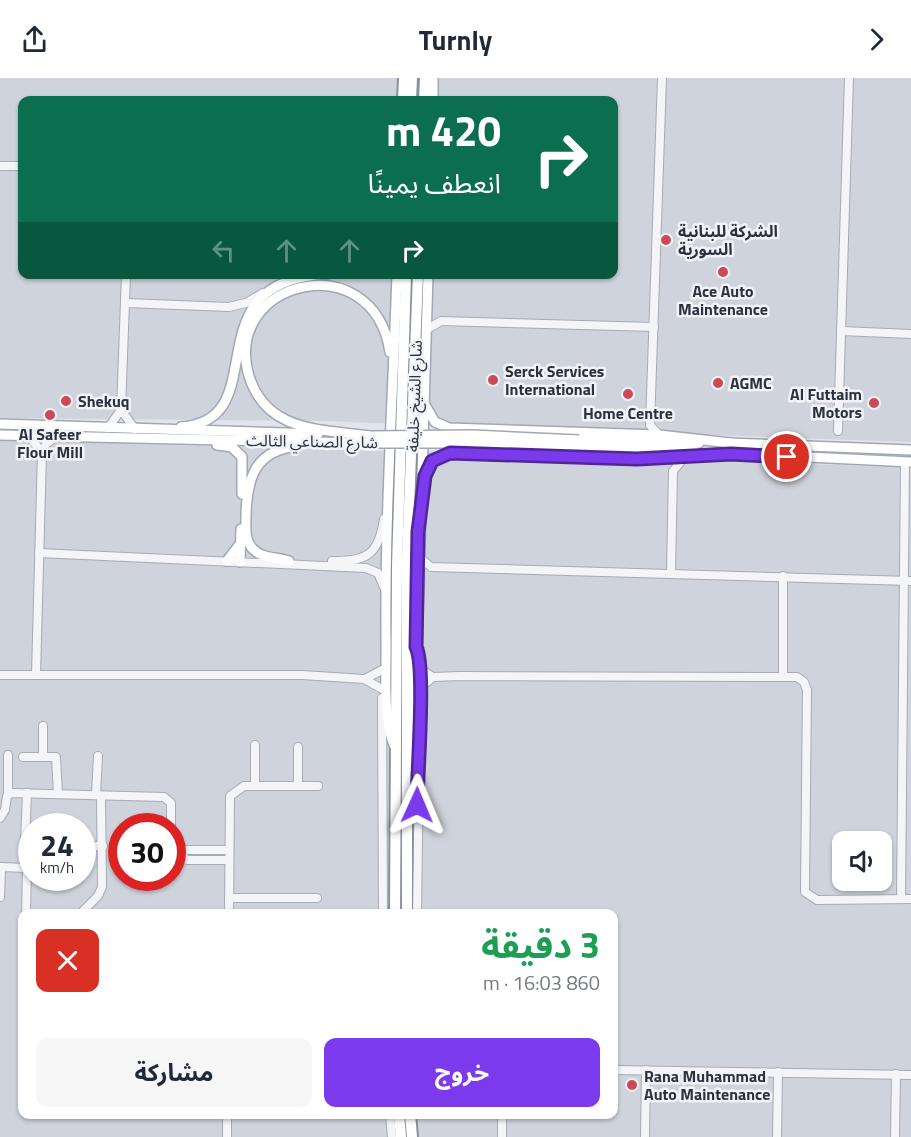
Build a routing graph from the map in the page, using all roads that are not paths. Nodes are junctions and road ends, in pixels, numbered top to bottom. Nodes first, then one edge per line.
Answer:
1 (402, 78) edge
2 (412, 78) edge
3 (424, 78) edge
4 (433, 78) edge
5 (662, 78) edge
6 (849, 78) edge
7 (401, 96) edge
8 (411, 96) edge
9 (424, 96) edge
10 (433, 96) edge
11 (0, 166) edge
12 (18, 166) edge
13 (126, 279) edge
14 (292, 279) edge
15 (397, 279) edge
16 (406, 279) edge
17 (418, 279) edge
18 (428, 279) edge
19 (272, 288) junction
20 (126, 303) junction
21 (426, 311) junction
22 (441, 321) junction
23 (654, 327) junction
24 (426, 330) junction
25 (841, 331) junction
26 (911, 334) edge
27 (393, 369) junction
28 (423, 389) junction
29 (121, 410) junction
30 (0, 424) edge
31 (650, 425) junction
32 (108, 428) junction
33 (135, 429) junction
34 (166, 431) junction
35 (838, 431) dead end
36 (640, 434) junction
37 (0, 435) edge
38 (659, 435) junction
39 (29, 436) junction
40 (55, 437) junction
41 (310, 437) junction
42 (194, 439) junction
43 (731, 443) junction
44 (579, 444) junction
45 (911, 450) edge
46 (42, 453) junction
47 (731, 454) junction
48 (685, 457) junction
49 (661, 458) junction
50 (908, 462) edge
51 (674, 471) junction
52 (420, 506) junction
53 (387, 507) junction
54 (240, 544) junction
55 (39, 553) junction
56 (418, 556) junction
57 (227, 561) junction
58 (289, 561) junction
59 (244, 562) junction
60 (431, 567) junction
61 (671, 573) junction
62 (783, 576) junction
63 (418, 581) junction
64 (907, 581) edge
65 (385, 591) junction
66 (387, 634) junction
67 (416, 647) junction
68 (419, 668) junction
69 (382, 670) junction
70 (0, 675) edge
71 (36, 675) junction
72 (783, 676) junction
73 (433, 677) junction
74 (364, 679) junction
75 (420, 688) junction
76 (382, 689) junction
77 (43, 726) dead end
78 (255, 745) dead end
79 (298, 747) dead end
80 (396, 748) junction
81 (8, 755) dead end
82 (43, 756) junction
83 (98, 756) dead end
84 (23, 757) dead end
85 (407, 767) junction
86 (255, 786) junction
87 (298, 786) junction
88 (318, 786) dead end
89 (8, 794) junction
90 (27, 794) junction
91 (58, 794) junction
92 (99, 795) junction
93 (27, 813) edge
94 (171, 813) edge
95 (0, 818) edge
96 (96, 846) edge
97 (102, 846) junction
98 (186, 850) edge
99 (207, 850) junction
100 (229, 850) junction
101 (186, 859) edge
102 (206, 860) junction
103 (229, 860) junction
104 (0, 867) edge
105 (407, 867) junction
106 (18, 868) edge
107 (417, 877) junction
108 (26, 891) edge
109 (0, 897) edge
110 (229, 898) junction
111 (317, 898) dead end
112 (911, 898) edge
113 (901, 899) junction
114 (26, 909) edge
115 (85, 909) edge
116 (229, 909) edge
117 (383, 909) edge
118 (395, 909) edge
119 (407, 909) edge
120 (417, 909) edge
121 (618, 1070) edge
122 (646, 1070) junction
123 (778, 1072) junction
124 (896, 1074) junction
125 (911, 1074) edge
126 (227, 1119) edge
127 (390, 1119) edge
128 (399, 1119) edge
129 (410, 1119) edge
130 (502, 1119) edge
131 (227, 1137) edge
132 (392, 1137) edge
133 (401, 1137) edge
134 (412, 1137) edge
135 (502, 1137) edge
136 (645, 1137) edge
137 (777, 1137) edge
138 (895, 1137) edge

1 - 7 highway
2 - 8 highway
3 - 9 highway
4 - 10 main road
5 - 23 street
6 - 25 street
11 - 12 street
13 - 20 street
14 - 19 main road
15 - 27 main road
16 - 80 highway, شارع الشيخ خليفة
17 - 85 highway, شارع الشيخ خليفة
18 - 21 main road
19 - 20 street
19 - 34 main road
20 - 29 street
21 - 22 street
21 - 24 main road
22 - 23 street
22 - 24 street
23 - 31 street
24 - 28 main road
25 - 26 street
25 - 35 street
27 - 41 main road
27 - 53 main road
28 - 36 main road
28 - 52 main road
29 - 32 street
29 - 33 street
30 - 32 main road, شارع الصناعي الثالث
31 - 36 street
31 - 38 street
32 - 33 main road, شارع الصناعي الثالث
33 - 34 main road, شارع الصناعي الثالث
34 - 41 main road, شارع الصناعي الثالث
36 - 38 main road
37 - 39 main road, شارع الصناعي الثالث
38 - 43 main road
39 - 40 main road, شارع الصناعي الثالث
39 - 46 street
40 - 42 main road, شارع الصناعي الثالث
40 - 46 street
41 - 42 main road, شارع الصناعي الثالث
41 - 44 main road, شارع الصناعي الثالث, bridge
41 - 44 main road, شارع الصناعي الثالث, bridge
41 - 58 main road
42 - 54 main road
43 - 44 main road, شارع الصناعي الثالث
43 - 45 main road, شارع الصناعي الثالث
44 - 47 main road, شارع الصناعي الثالث
46 - 55 street
47 - 48 main road
47 - 50 main road, شارع الصناعي الثالث
48 - 49 main road
48 - 51 street
49 - 51 street
49 - 52 main road
50 - 64 street
51 - 61 street
52 - 56 main road
53 - 58 street
53 - 65 main road
54 - 57 main road
54 - 59 main road
55 - 57 street
55 - 71 street
56 - 60 street
56 - 63 main road
57 - 59 street
58 - 59 street
59 - 65 street
60 - 61 street
60 - 63 street
61 - 62 street
62 - 64 street
62 - 72 street
63 - 67 main road
64 - 113 street
65 - 66 main road
66 - 69 street
66 - 80 main road
67 - 68 street
67 - 85 main road
68 - 73 street
68 - 75 street
69 - 74 street
69 - 76 street
70 - 71 street
71 - 74 street
72 - 73 street
72 - 113 street
73 - 75 street
74 - 76 street
75 - 107 street
76 - 117 street
77 - 82 street
78 - 86 street
79 - 87 street
80 - 118 highway, شارع الشيخ خليفة
81 - 89 street
82 - 84 street
82 - 91 street
83 - 92 street
85 - 105 highway, شارع الشيخ خليفة
86 - 87 street
86 - 100 street
87 - 88 street
89 - 90 street
89 - 95 street
90 - 91 street
90 - 93 street
91 - 92 street
92 - 94 street
92 - 97 street
96 - 97 street
97 - 115 street
98 - 99 street
99 - 100 street
99 - 102 street
100 - 103 street
101 - 102 street
102 - 103 street
103 - 110 street
104 - 106 street
104 - 109 street
105 - 107 highway
105 - 119 highway, شارع الشيخ خليفة
107 - 120 street
108 - 114 street
110 - 111 street
110 - 116 street
112 - 113 street
121 - 122 street
122 - 123 street
122 - 136 street
123 - 124 street
123 - 137 street
124 - 125 street
124 - 138 street
126 - 131 street
127 - 132 street
128 - 133 highway
129 - 134 highway
130 - 135 street

